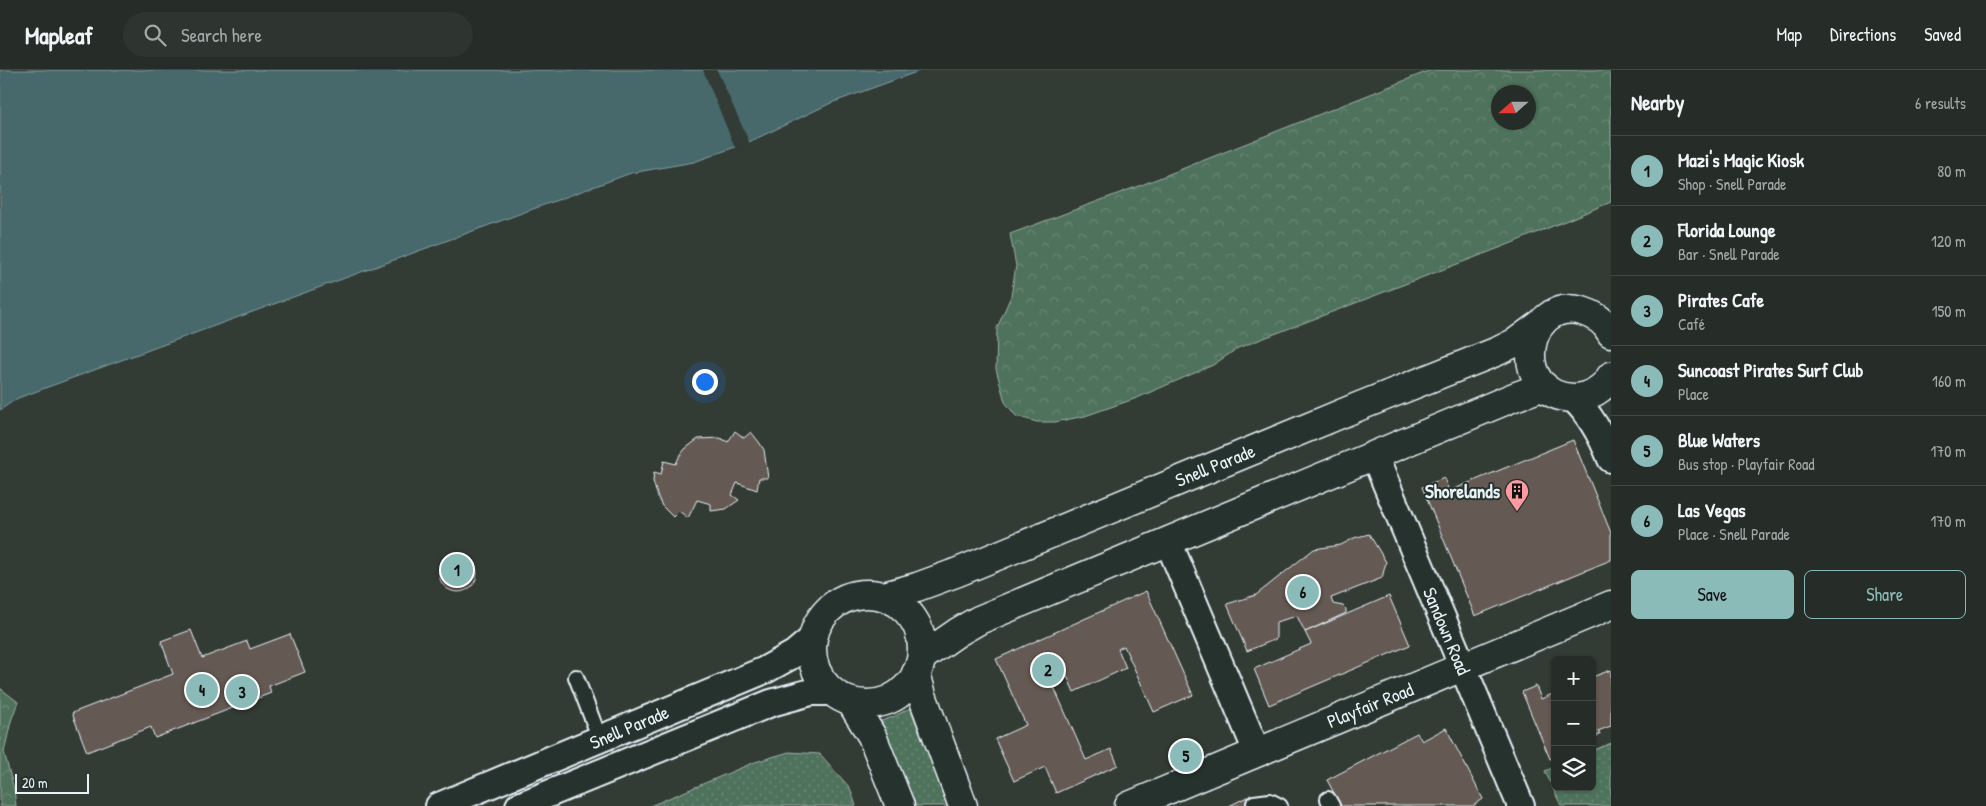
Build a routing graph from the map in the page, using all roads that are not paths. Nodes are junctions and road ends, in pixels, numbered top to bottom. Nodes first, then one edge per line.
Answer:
1 (1611, 303) edge
2 (1575, 310) junction
3 (1542, 323) junction
4 (1611, 333) edge
5 (1610, 378) edge
6 (1544, 386) junction
7 (1573, 398) junction
8 (1606, 447) edge
9 (1374, 455) junction
10 (1168, 541) junction
11 (884, 596) junction
12 (1611, 605) edge
13 (813, 638) junction
14 (919, 666) junction
15 (1462, 668) junction
16 (576, 677) dead end
17 (842, 697) junction
18 (600, 739) junction
19 (1257, 752) junction
20 (439, 806) edge
21 (519, 806) edge
22 (900, 806) edge
23 (963, 806) edge
24 (1129, 806) edge
25 (1254, 806) edge
26 (1280, 806) edge
27 (1521, 806) edge

1 - 2 main road
2 - 3 main road, Snell Parade
2 - 4 main road
3 - 6 main road
3 - 11 main road, Snell Parade
5 - 7 main road
5 - 8 street
6 - 7 main road
6 - 9 main road
7 - 8 street
9 - 10 main road
9 - 15 street, Sandown Road
10 - 14 main road
10 - 19 street
11 - 13 main road
11 - 14 main road
12 - 15 main road, Playfair Road
13 - 17 main road
13 - 18 street, Snell Parade
14 - 17 main road
14 - 23 main road
15 - 19 main road, Playfair Road
15 - 27 street, Sandown Road
16 - 18 lane
17 - 21 street, Snell Parade
17 - 22 main road
18 - 20 street, Snell Parade
19 - 24 main road, Playfair Road
25 - 26 lane

